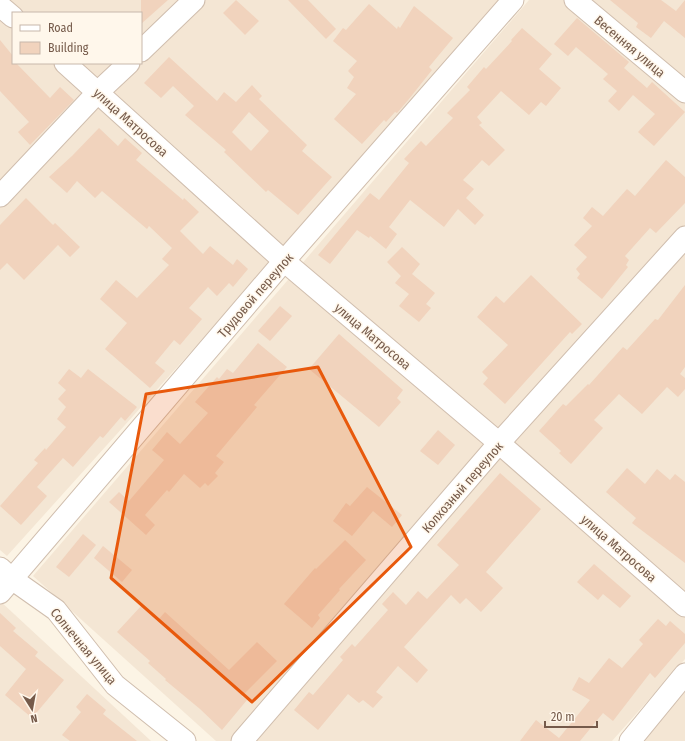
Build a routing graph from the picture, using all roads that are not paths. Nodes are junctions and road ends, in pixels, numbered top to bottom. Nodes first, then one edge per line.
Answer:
1 (194, 0) edge
2 (513, 0) edge
3 (575, 0) edge
4 (0, 6) edge
5 (12, 16) edge
6 (142, 50) edge
7 (66, 64) edge
8 (128, 64) edge
9 (98, 92) junction
10 (685, 92) edge
11 (0, 196) edge
12 (685, 237) edge
13 (284, 261) junction
14 (499, 443) junction
15 (4, 580) edge
16 (685, 606) edge
17 (685, 674) edge
18 (185, 741) edge
19 (242, 741) edge
20 (630, 741) edge

1 - 6 street
2 - 13 street, Трудовой переулок
3 - 10 street, Весенняя улица
4 - 5 street
7 - 9 street, улица Матросова
8 - 9 street
9 - 11 street
9 - 13 street, улица Матросова
12 - 14 street, Колхозный переулок
13 - 14 street, улица Матросова
13 - 15 street, Трудовой переулок
14 - 16 street, улица Матросова
14 - 19 street, Колхозный переулок
15 - 18 street, Солнечная улица
17 - 20 street

